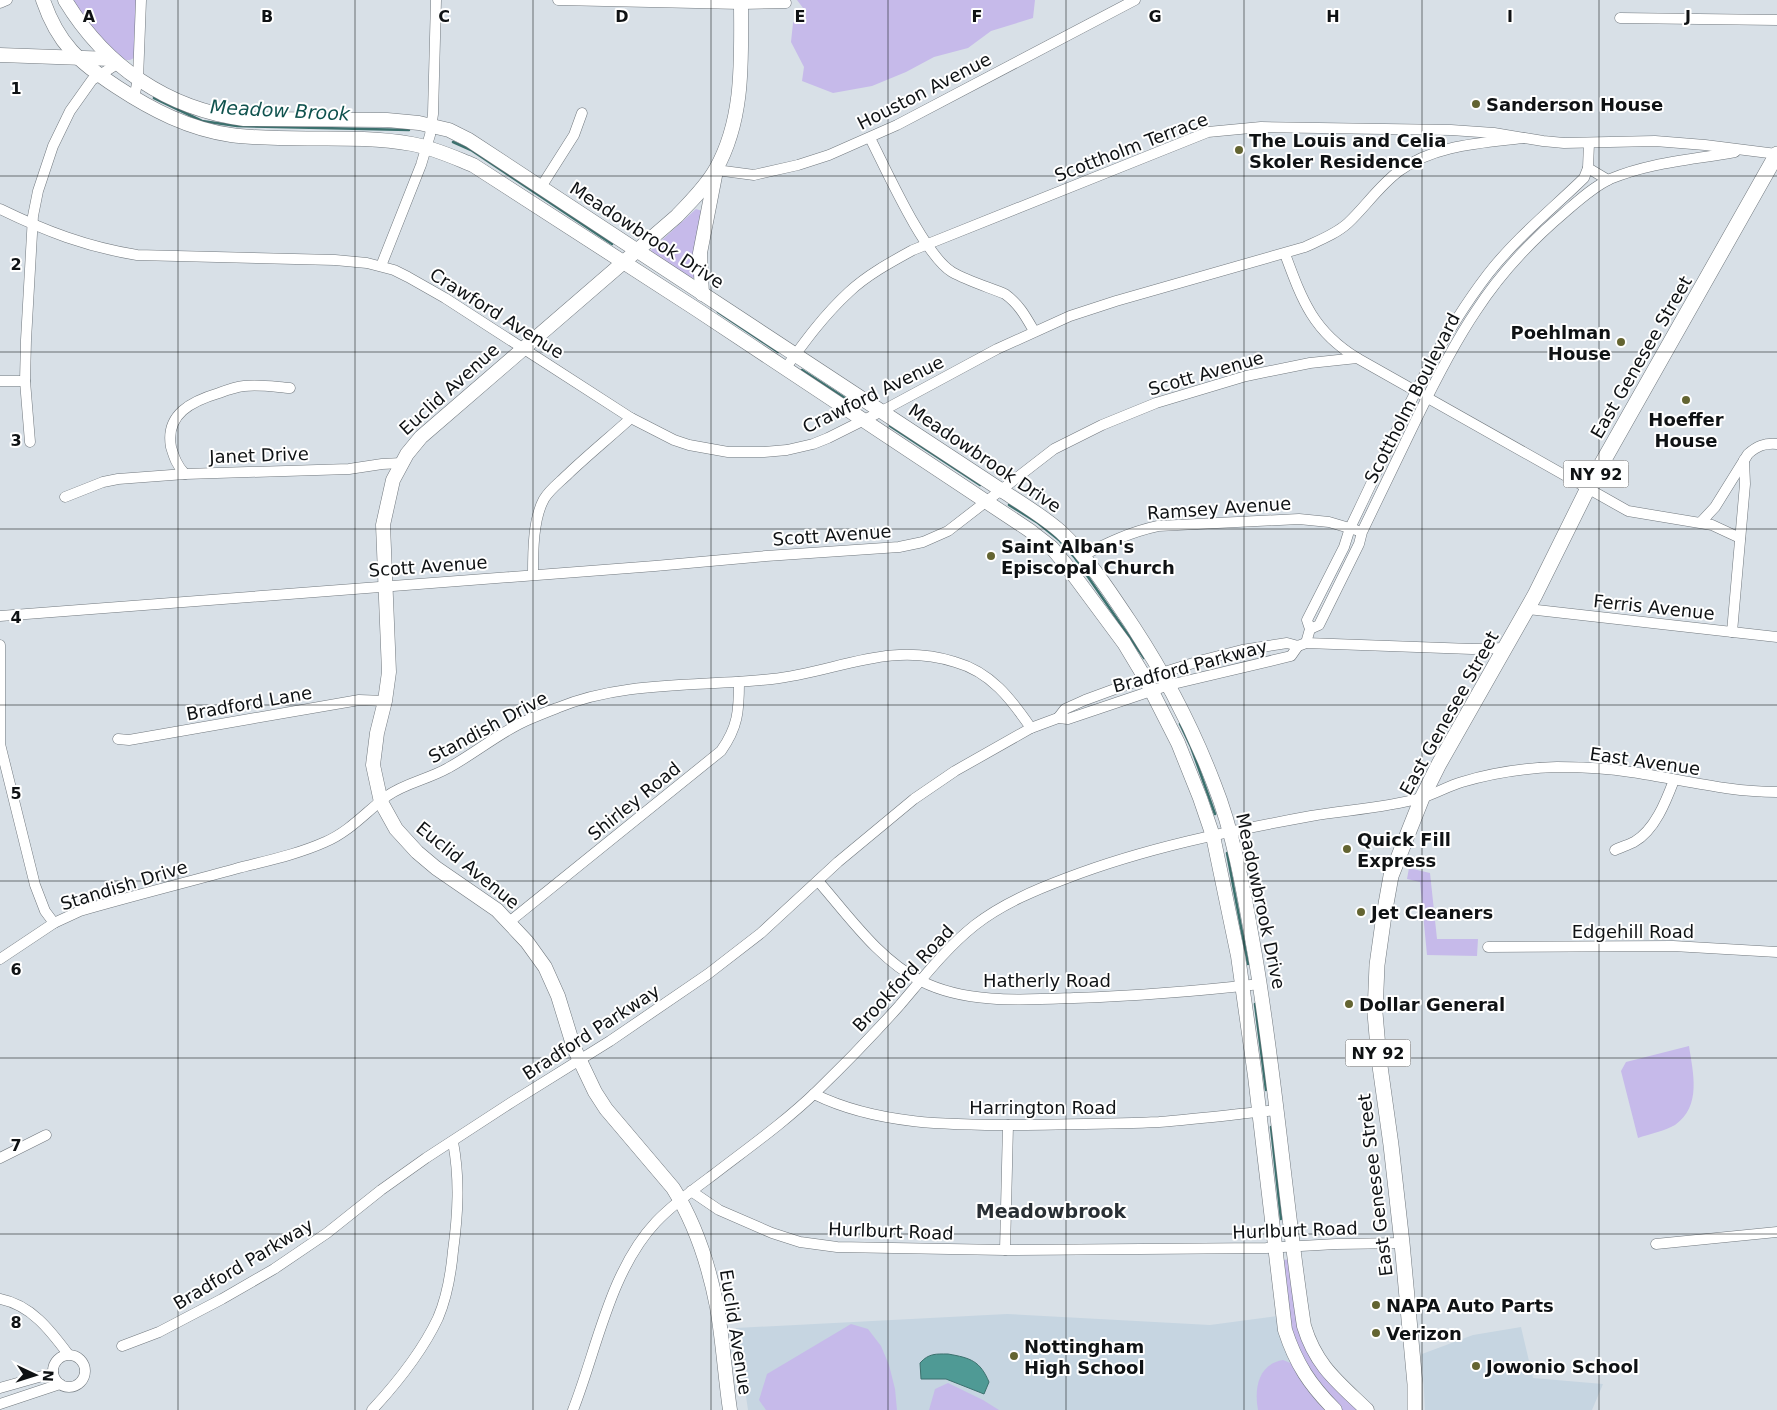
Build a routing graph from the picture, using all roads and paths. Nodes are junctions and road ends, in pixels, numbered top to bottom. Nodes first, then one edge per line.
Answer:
1 (7, 0) edge
2 (43, 0) edge
3 (65, 0) edge
4 (141, 0) edge
5 (436, 0) edge
6 (558, 0) edge
7 (1135, 0) edge
8 (741, 2) edge
9 (0, 3) edge
10 (786, 3) dead end
11 (1620, 18) dead end
12 (1777, 20) edge
13 (0, 55) edge
14 (78, 58) junction
15 (114, 61) junction
16 (99, 75) junction
17 (138, 79) junction
18 (134, 98) junction
19 (582, 113) dead end
20 (432, 125) junction
21 (870, 138) junction
22 (1523, 138) junction
23 (1588, 143) junction
24 (427, 147) junction
25 (1745, 150) junction
26 (1777, 154) edge
27 (1588, 168) junction
28 (716, 170) junction
29 (1608, 180) junction
30 (541, 187) junction
31 (0, 209) edge
32 (33, 225) junction
33 (927, 244) junction
34 (636, 250) junction
35 (1285, 254) junction
36 (622, 262) junction
37 (381, 266) junction
38 (702, 294) junction
39 (1034, 331) junction
40 (523, 349) junction
41 (795, 355) junction
42 (1357, 358) junction
43 (785, 369) junction
44 (0, 381) edge
45 (25, 381) junction
46 (290, 388) dead end
47 (1417, 392) junction
48 (1427, 398) junction
49 (882, 411) junction
50 (631, 418) junction
51 (863, 421) junction
52 (30, 442) dead end
53 (1777, 444) edge
54 (1744, 460) junction
55 (402, 463) junction
56 (185, 474) junction
57 (1588, 488) junction
58 (1001, 490) junction
59 (66, 497) dead end
60 (986, 501) junction
61 (1701, 522) junction
62 (1350, 528) junction
63 (1362, 532) junction
64 (1740, 538) junction
65 (1082, 556) junction
66 (533, 574) junction
67 (386, 586) junction
68 (1528, 609) junction
69 (0, 616) edge
70 (1310, 629) junction
71 (1732, 632) junction
72 (1777, 637) edge
73 (0, 645) edge
74 (1302, 645) junction
75 (1505, 648) junction
76 (1162, 672) junction
77 (1144, 678) junction
78 (739, 682) junction
79 (1168, 685) junction
80 (1151, 691) junction
81 (385, 701) junction
82 (1058, 718) junction
83 (1031, 728) junction
84 (118, 740) dead end
85 (0, 744) edge
86 (1674, 780) junction
87 (1777, 792) edge
88 (1422, 798) junction
89 (381, 802) junction
90 (1229, 832) junction
91 (1212, 836) junction
92 (1615, 850) dead end
93 (818, 881) junction
94 (509, 922) junction
95 (54, 923) junction
96 (1488, 947) dead end
97 (1777, 952) edge
98 (0, 959) edge
99 (921, 981) junction
100 (1260, 984) junction
101 (1242, 986) junction
102 (579, 1060) junction
103 (814, 1094) junction
104 (1276, 1110) junction
105 (1259, 1112) junction
106 (1008, 1125) junction
107 (46, 1134) dead end
108 (453, 1142) junction
109 (0, 1158) edge
110 (686, 1196) junction
111 (1777, 1232) edge
112 (1402, 1243) junction
113 (1656, 1244) dead end
114 (1294, 1246) junction
115 (1276, 1248) junction
116 (1005, 1250) junction
117 (0, 1300) edge
118 (122, 1346) dead end
119 (68, 1354) junction
120 (53, 1373) junction
121 (60, 1384) junction
122 (0, 1388) edge
123 (0, 1404) edge
124 (372, 1410) edge
125 (573, 1410) edge
126 (730, 1410) edge
127 (1335, 1410) edge
128 (1367, 1410) edge
129 (1415, 1410) edge

1 - 9 street
2 - 14 street, Meadowbrook Drive
3 - 15 street, Meadowbrook Drive
4 - 17 street
5 - 20 street
6 - 8 street
7 - 21 street, Houston Avenue
8 - 10 street
8 - 28 street, Euclid Avenue
11 - 12 street
13 - 14 street
14 - 15 street
14 - 16 street, Meadowbrook Drive
15 - 16 street
15 - 17 street, Meadowbrook Drive
16 - 18 street, Meadowbrook Drive
16 - 32 street
17 - 18 street
17 - 20 street, Meadowbrook Drive
18 - 24 street, Meadowbrook Drive
19 - 30 street
20 - 24 street
20 - 30 street, Meadowbrook Drive
21 - 28 street, Houston Avenue
21 - 33 street
22 - 23 street, Scottholm Terrace
22 - 33 street, Scottholm Terrace
22 - 35 street, Crawford Avenue
23 - 25 street, Scottholm Boulevard
23 - 27 street
24 - 36 street, Meadowbrook Drive
24 - 37 street
25 - 26 street, Scottholm Boulevard
25 - 29 street, Scottholm Boulevard
26 - 57 main road, East Genesee Street / NY 92
27 - 29 street
27 - 47 street, Scottholm Boulevard
28 - 34 street, Euclid Avenue
28 - 38 street, Euclid Avenue
29 - 48 street, Scottholm Boulevard
30 - 34 street, Meadowbrook Drive
31 - 32 street, Crawford Avenue
32 - 37 street, Crawford Avenue
32 - 45 street
33 - 39 street
33 - 41 street, Scottholm Terrace
34 - 36 street, Euclid Avenue
34 - 38 street, Meadowbrook Drive
35 - 39 street, Crawford Avenue
35 - 42 street
36 - 40 street, Euclid Avenue
36 - 43 street, Meadowbrook Drive
37 - 40 street, Crawford Avenue
38 - 41 street, Meadowbrook Drive
39 - 49 street, Crawford Avenue
40 - 50 street, Crawford Avenue
40 - 55 street, Euclid Avenue
41 - 43 street, Scottholm Terrace
41 - 49 street, Meadowbrook Drive
42 - 47 street
42 - 58 street, Scott Avenue
43 - 51 street, Meadowbrook Drive
44 - 45 street
45 - 52 street
46 - 56 street
47 - 48 street
47 - 62 street, Scottholm Boulevard
48 - 57 street
48 - 63 street, Scottholm Boulevard
49 - 51 street, Crawford Avenue
49 - 58 street, Meadowbrook Drive
50 - 51 street, Crawford Avenue
50 - 66 street
51 - 60 street, Meadowbrook Drive
53 - 54 street
54 - 61 street
54 - 64 street
55 - 56 street, Janet Drive
55 - 67 street, Euclid Avenue
56 - 59 street, Janet Drive
57 - 61 street
57 - 68 main road, East Genesee Street / NY 92
58 - 60 street, Scott Avenue
58 - 65 street, Meadowbrook Drive
60 - 66 street, Scott Avenue
60 - 77 street, Meadowbrook Drive
61 - 64 street
62 - 63 street, Ramsey Avenue
62 - 65 street, Ramsey Avenue
62 - 70 street, Scottholm Boulevard
63 - 70 street, Scottholm Boulevard
64 - 71 street
65 - 76 street, Meadowbrook Drive
66 - 67 street, Scott Avenue
67 - 69 street, Scott Avenue
67 - 81 street, Euclid Avenue
68 - 71 street, Ferris Avenue
68 - 75 main road, East Genesee Street / NY 92
70 - 74 street, Scottholm Boulevard
71 - 72 street, Ferris Avenue
73 - 85 street
74 - 75 street, Bradford Parkway
74 - 76 street, Bradford Parkway
74 - 79 street, Bradford Parkway
75 - 88 main road, East Genesee Street / NY 92
76 - 77 street, Bradford Parkway
76 - 79 street, Meadowbrook Drive
77 - 80 street, Meadowbrook Drive
77 - 82 street, Bradford Parkway
78 - 83 street, Standish Drive
78 - 89 street, Standish Drive
78 - 94 street, Shirley Road
79 - 80 street, Bradford Parkway
79 - 90 street, Meadowbrook Drive
80 - 82 street, Bradford Parkway
80 - 91 street, Meadowbrook Drive
81 - 84 street, Bradford Lane
81 - 89 street, Euclid Avenue
82 - 83 street, Bradford Parkway
83 - 93 street, Bradford Parkway
85 - 95 street
86 - 87 street, East Avenue
86 - 88 street, East Avenue
86 - 92 street
88 - 90 street, Brookford Road
88 - 112 main road, East Genesee Street / NY 92
89 - 94 street, Euclid Avenue
89 - 95 street, Standish Drive
90 - 91 street, Brookford Road
90 - 100 street, Meadowbrook Drive
91 - 99 street, Brookford Road
91 - 101 street, Meadowbrook Drive
93 - 99 street, Hatherly Road
93 - 102 street, Bradford Parkway
94 - 102 street, Euclid Avenue
95 - 98 street, Standish Drive
96 - 97 street, Edgehill Road
99 - 101 street, Hatherly Road
99 - 103 street, Brookford Road
100 - 101 street, Hatherly Road
100 - 104 street, Meadowbrook Drive
101 - 105 street, Meadowbrook Drive
102 - 108 street, Bradford Parkway
102 - 110 street, Euclid Avenue
103 - 106 street, Harrington Road
103 - 110 street, Brookford Road
104 - 105 street, Harrington Road
104 - 114 street, Meadowbrook Drive
105 - 106 street, Harrington Road
105 - 115 street, Meadowbrook Drive
106 - 116 street
107 - 109 street
108 - 118 street, Bradford Parkway
108 - 124 street
110 - 116 street, Hurlburt Road
110 - 125 street, Brookford Road
110 - 126 street, Euclid Avenue
111 - 113 street
112 - 114 street, Hurlburt Road
112 - 129 main road, East Genesee Street / NY 92
114 - 115 street, Hurlburt Road
114 - 128 street, Meadowbrook Drive
115 - 116 street, Hurlburt Road
115 - 127 street, Meadowbrook Drive
117 - 119 street
119 - 120 street
119 - 121 street
120 - 121 street
120 - 122 street
121 - 123 street

